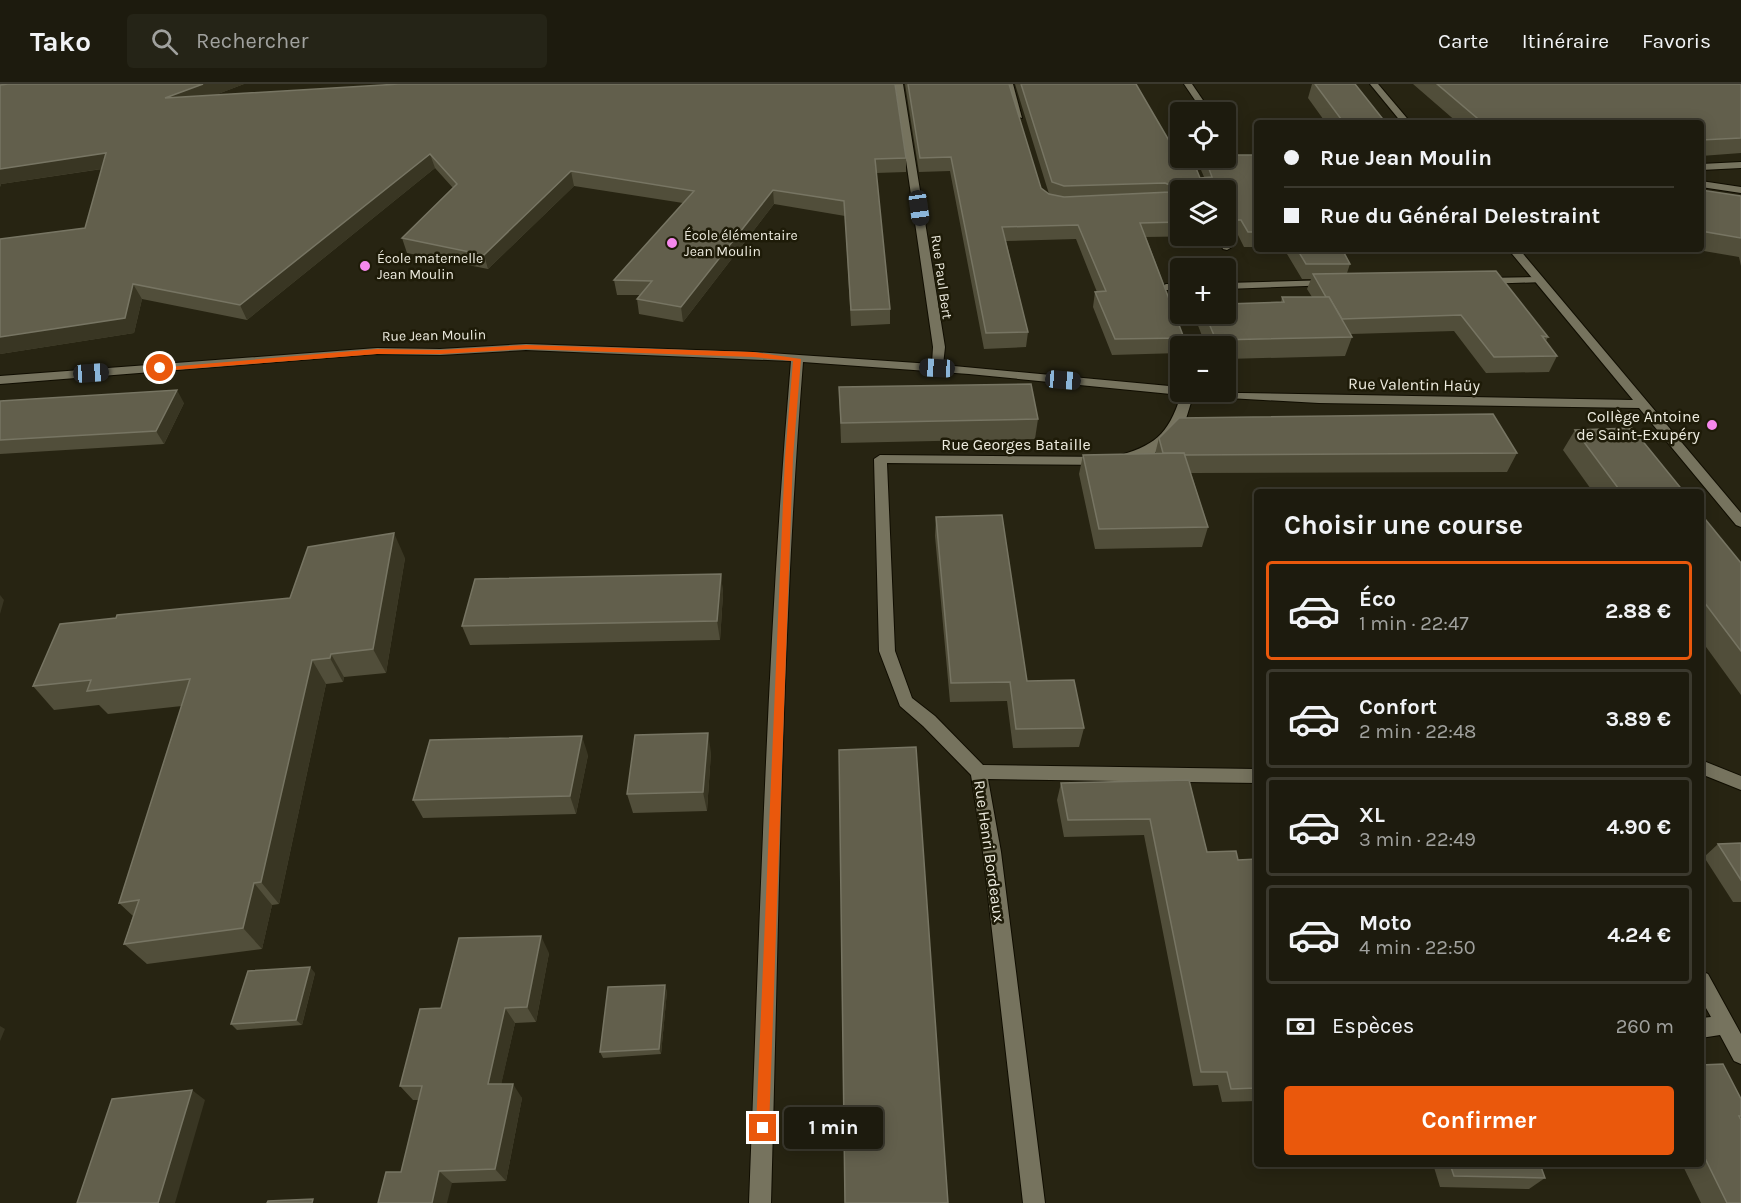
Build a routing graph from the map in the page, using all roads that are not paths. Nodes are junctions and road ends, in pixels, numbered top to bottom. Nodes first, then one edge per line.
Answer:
1 (899, 84) edge
2 (1009, 84) edge
3 (1188, 84) edge
4 (1374, 84) edge
5 (1200, 102) edge
6 (1404, 120) edge
7 (1022, 126) edge
8 (1741, 165) edge
9 (1704, 167) edge
10 (1704, 184) edge
11 (1741, 190) edge
12 (1704, 195) edge
13 (1721, 198) edge
14 (1516, 252) edge
15 (1539, 280) junction
16 (1472, 281) edge
17 (1342, 283) edge
18 (1236, 286) edge
19 (1166, 287) edge
20 (1170, 287) edge
21 (797, 359) junction
22 (937, 368) junction
23 (0, 380) edge
24 (1170, 390) edge
25 (1236, 395) edge
26 (1185, 402) edge
27 (1644, 404) junction
28 (880, 459) joint
29 (1741, 522) edge
30 (1704, 768) edge
31 (979, 772) junction
32 (1254, 776) edge
33 (1741, 783) edge
34 (1704, 985) edge
35 (1726, 1024) junction
36 (1704, 1028) edge
37 (1741, 1054) edge
38 (760, 1203) edge
39 (1034, 1203) edge

1 - 22 street, Rue Paul Bert
2 - 7 street
3 - 5 street
4 - 6 street
8 - 9 street
10 - 11 street
12 - 13 street
14 - 15 street
15 - 16 street
15 - 27 street
17 - 18 street
19 - 20 street
21 - 22 street, Rue Valentin Haüy
21 - 23 street, Rue Jean Moulin
21 - 38 street
22 - 24 street, Rue Valentin Haüy
25 - 27 street, Rue Valentin Haüy
26 - 28 street, Rue Georges Bataille
27 - 29 street
28 - 31 street, Rue Henri Bordeaux
30 - 33 street
31 - 32 street
31 - 39 street, Rue Henri Bordeaux
34 - 35 street
35 - 36 street
35 - 37 street

